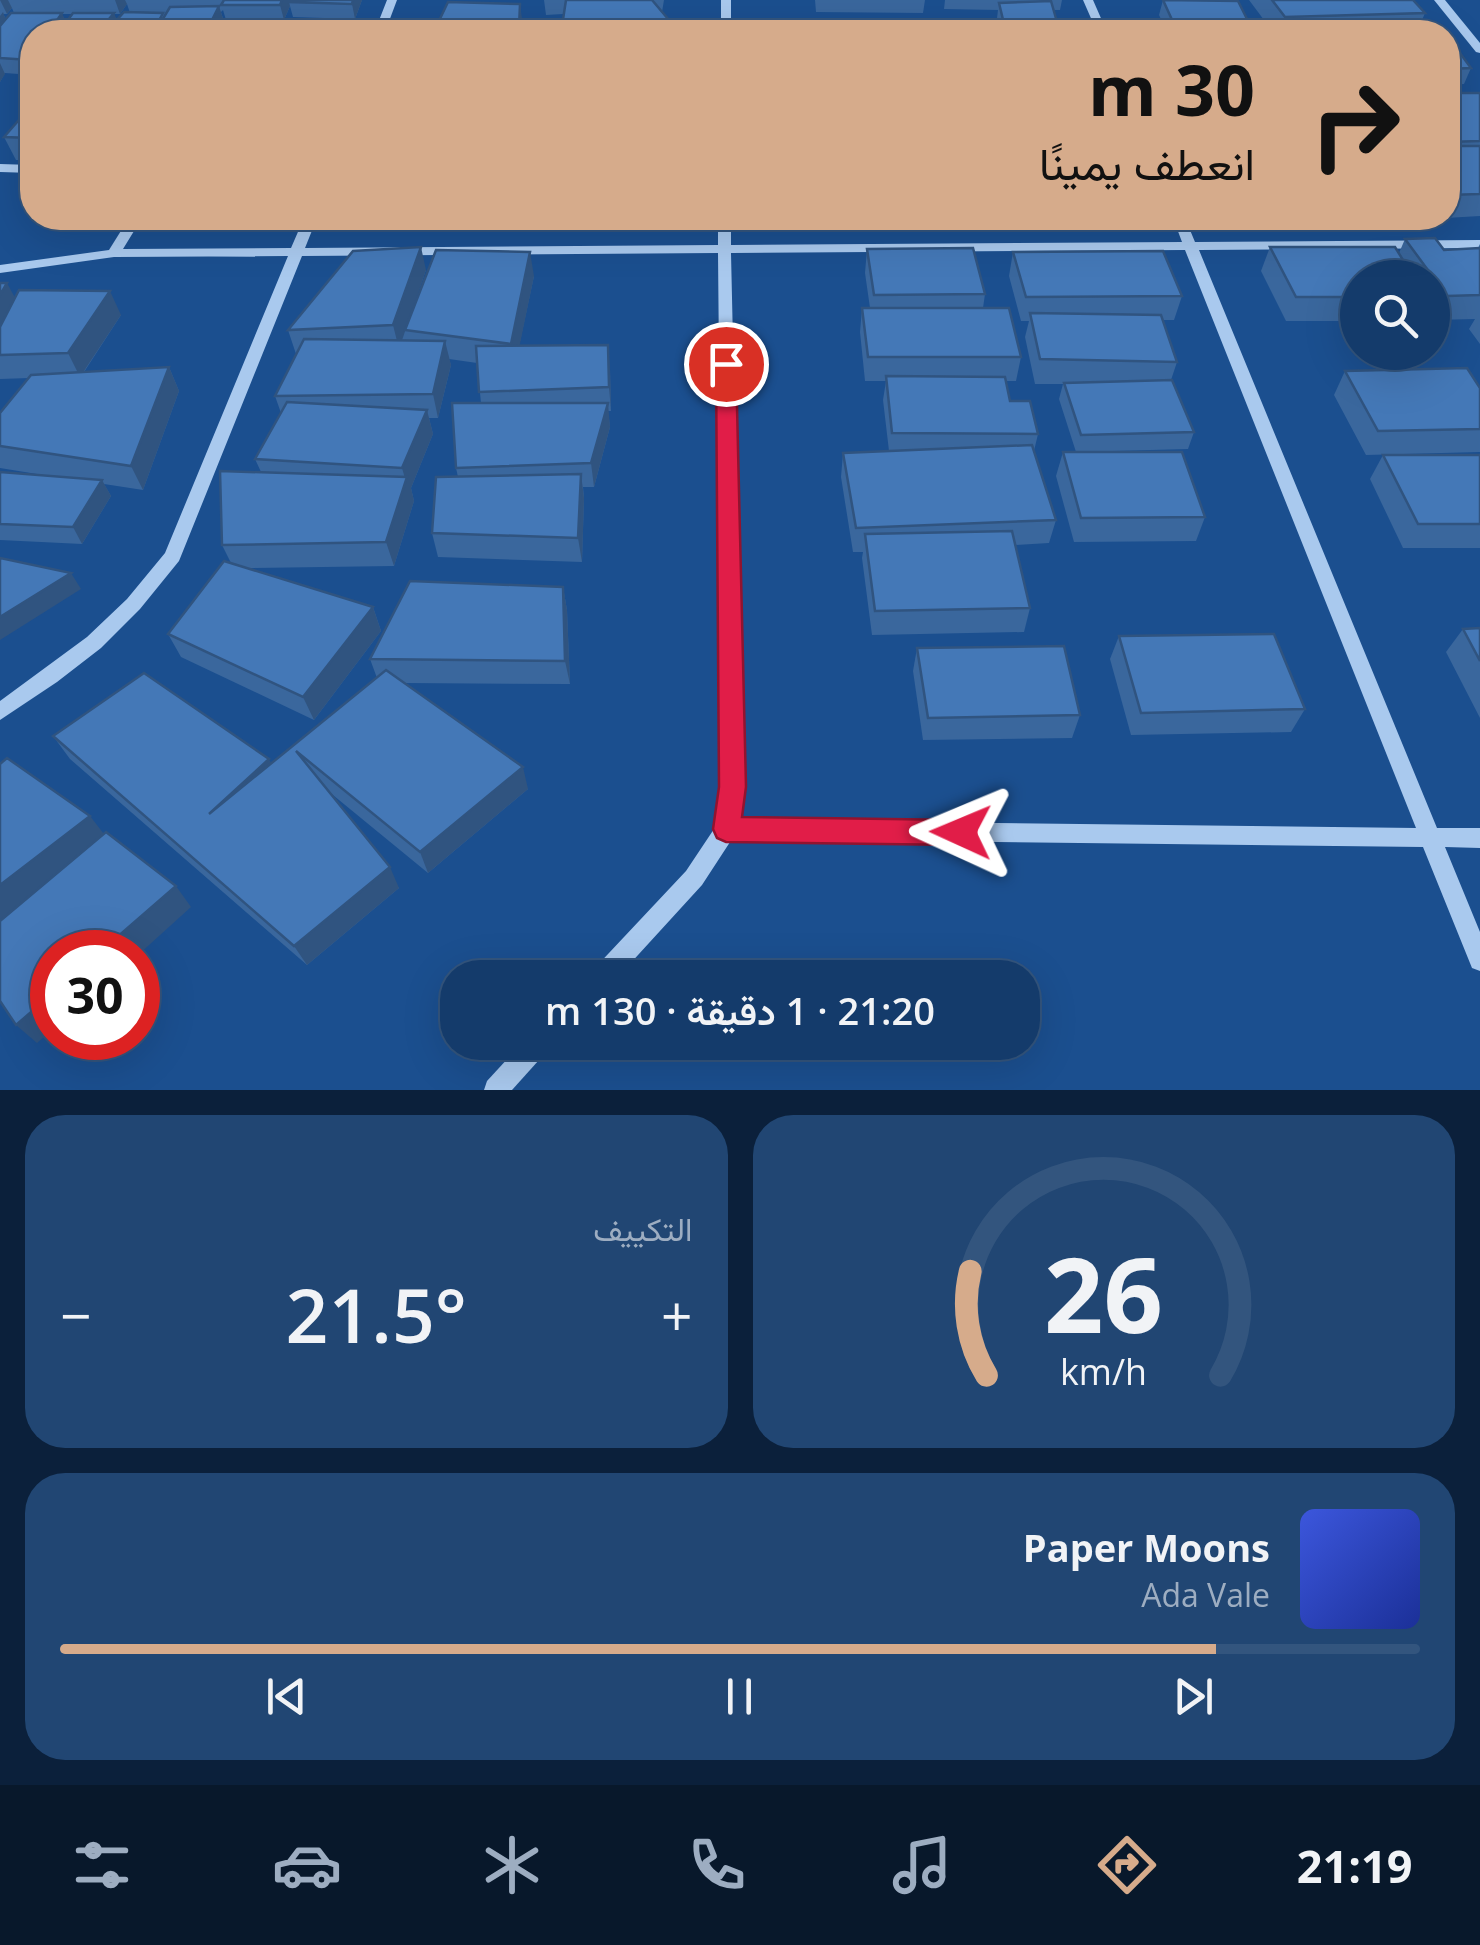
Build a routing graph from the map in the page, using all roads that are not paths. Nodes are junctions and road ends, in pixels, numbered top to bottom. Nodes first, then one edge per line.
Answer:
1 (1438, 0) edge
2 (1455, 20) edge
3 (1460, 26) edge
4 (1480, 50) edge
5 (128, 230) edge
6 (305, 230) edge
7 (724, 230) edge
8 (1184, 230) edge
9 (1480, 244) edge
10 (1191, 246) junction
11 (724, 249) junction
12 (297, 251) junction
13 (114, 253) junction
14 (0, 269) edge
15 (0, 712) edge
16 (726, 829) junction
17 (1429, 838) junction
18 (1480, 838) edge
19 (618, 960) edge
20 (1480, 960) edge
21 (524, 1060) edge
22 (496, 1090) edge

1 - 2 street
3 - 4 street
5 - 13 street
6 - 12 street
7 - 11 street
8 - 10 street
9 - 10 street
10 - 11 street
10 - 17 street
11 - 12 street
11 - 16 street
12 - 13 street
12 - 15 street
13 - 14 street
16 - 17 street
16 - 19 street
17 - 18 street
17 - 20 street
21 - 22 street

